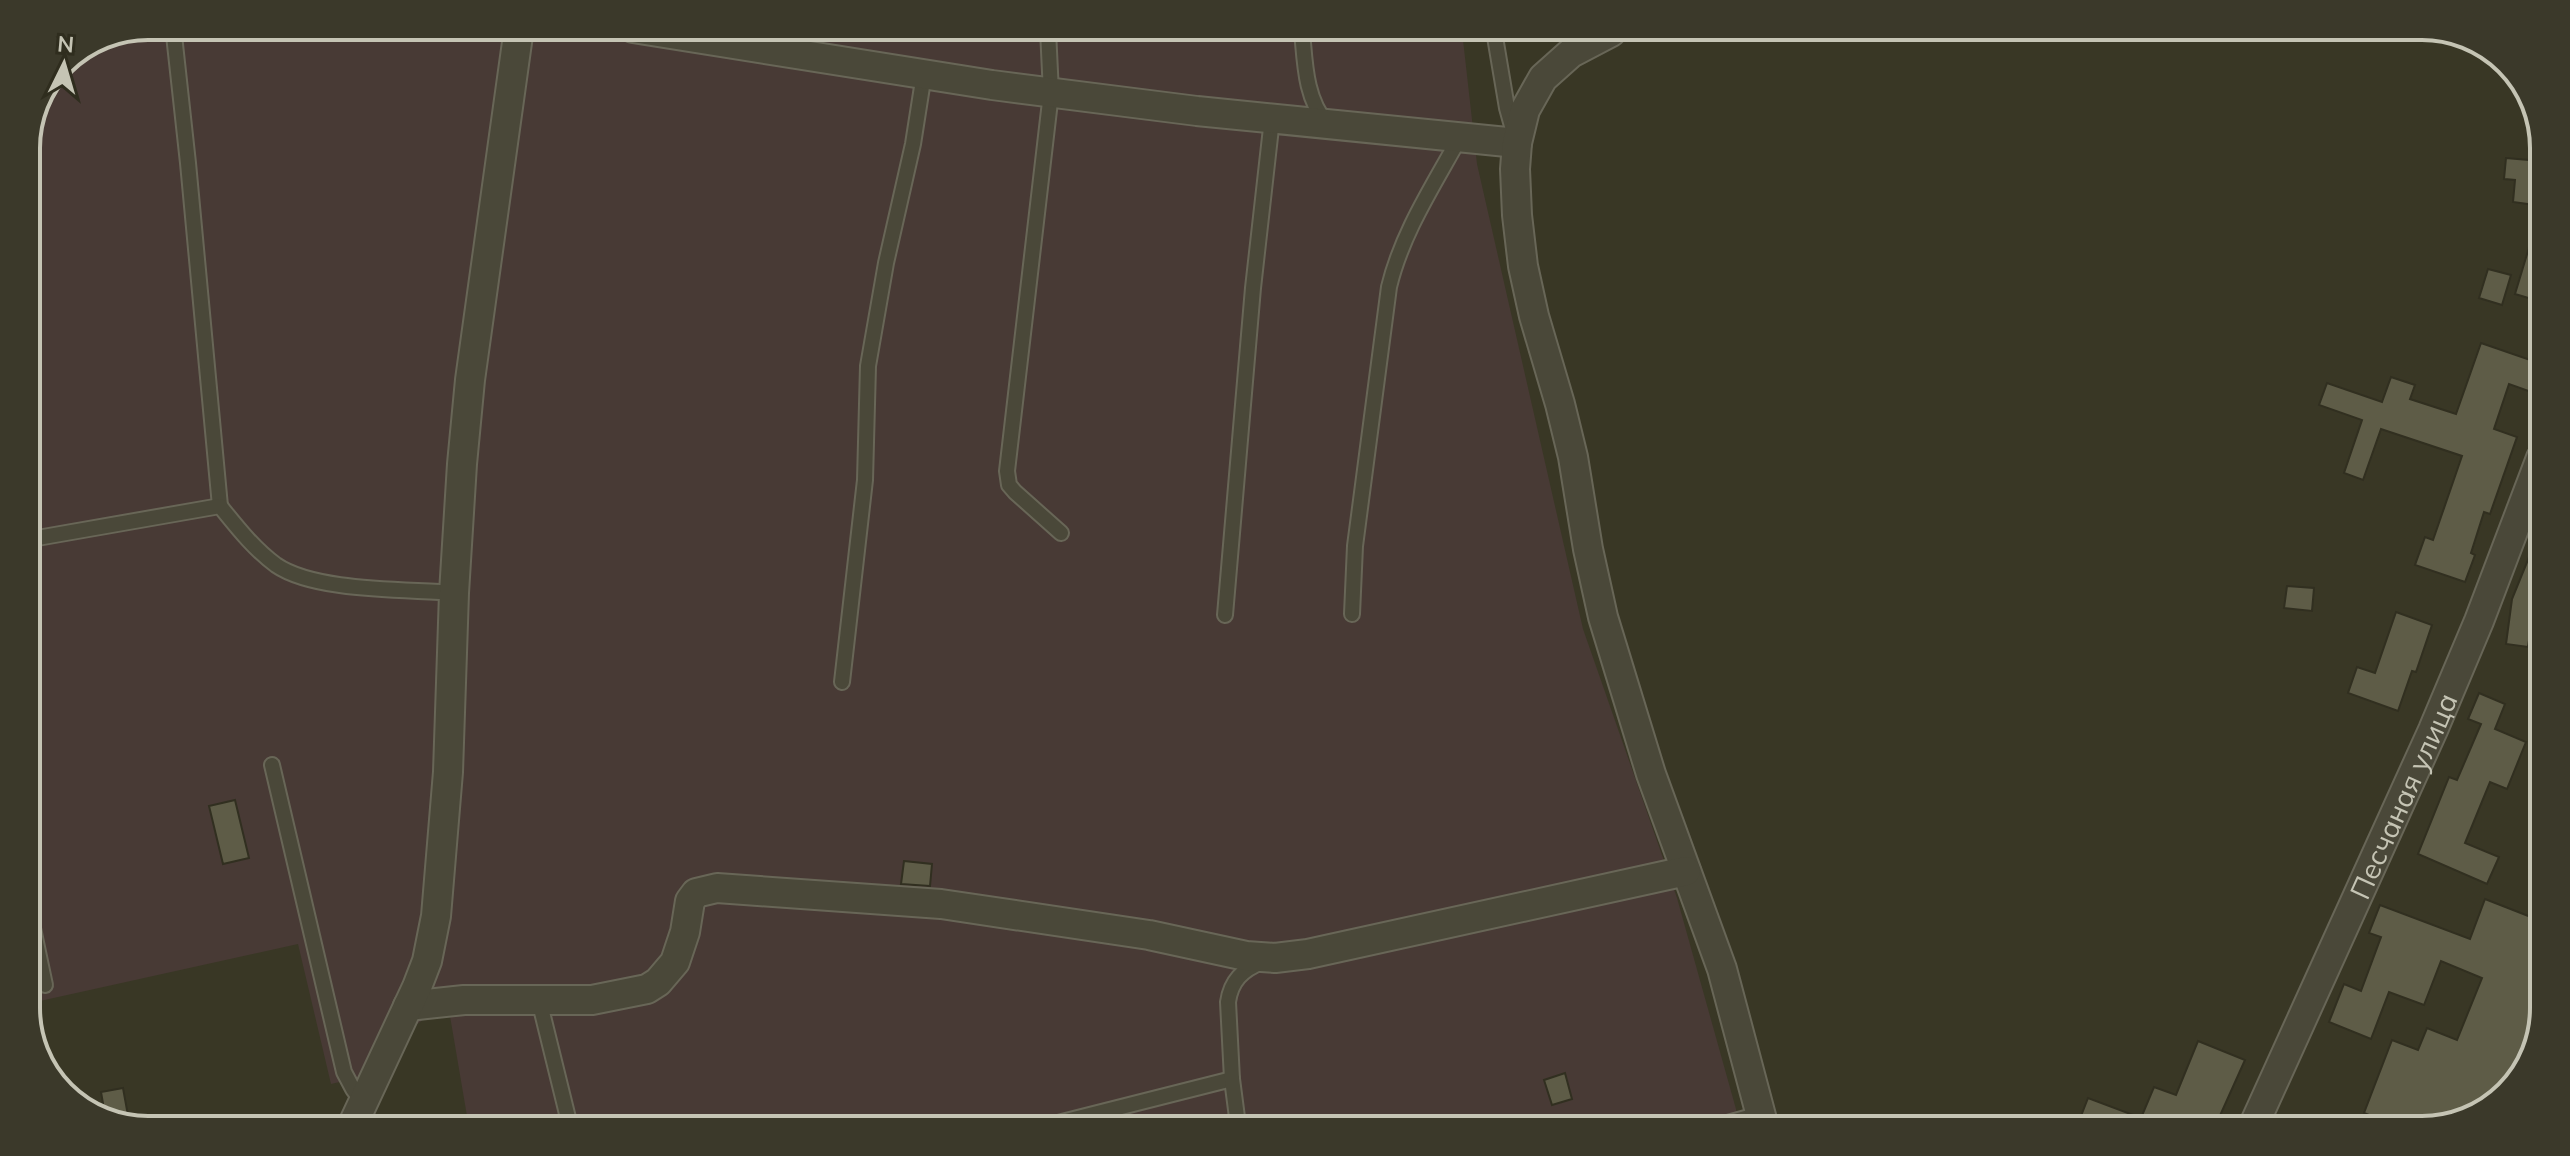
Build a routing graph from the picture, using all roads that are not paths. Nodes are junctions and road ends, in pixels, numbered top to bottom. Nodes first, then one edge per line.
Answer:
1 (175, 40) edge
2 (517, 40) edge
3 (774, 40) edge
4 (1048, 40) edge
5 (1303, 40) edge
6 (1496, 40) edge
7 (1583, 40) edge
8 (1596, 40) edge
9 (1571, 53) junction
10 (924, 74) junction
11 (1051, 93) junction
12 (1272, 119) junction
13 (1327, 124) junction
14 (1460, 137) junction
15 (1517, 143) junction
16 (2530, 487) edge
17 (220, 506) junction
18 (1061, 533) dead end
19 (40, 538) edge
20 (454, 593) junction
21 (1352, 614) dead end
22 (1225, 615) dead end
23 (842, 682) dead end
24 (272, 765) dead end
25 (1686, 871) junction
26 (1275, 958) junction
27 (40, 961) edge
28 (45, 985) dead end
29 (539, 1000) junction
30 (408, 1006) junction
31 (1232, 1079) junction
32 (358, 1111) edge
33 (568, 1116) edge
34 (1086, 1116) edge
35 (1237, 1116) edge
36 (1761, 1116) edge
37 (2258, 1116) edge

1 - 17 lane
2 - 20 street
3 - 10 street
4 - 11 lane
5 - 13 lane
6 - 15 lane
7 - 9 lane
8 - 9 street
9 - 15 street
10 - 11 street
10 - 23 lane
11 - 12 street
11 - 18 lane
12 - 13 street
12 - 22 lane
13 - 14 street
14 - 15 street
14 - 21 lane
15 - 25 street
16 - 37 street, Песчаная улица
17 - 19 lane
17 - 20 lane
20 - 30 street
24 - 32 lane
25 - 26 street
25 - 36 street
26 - 29 street
26 - 31 lane
27 - 28 lane
29 - 30 street
29 - 33 lane
30 - 32 street
31 - 34 lane
31 - 35 lane

